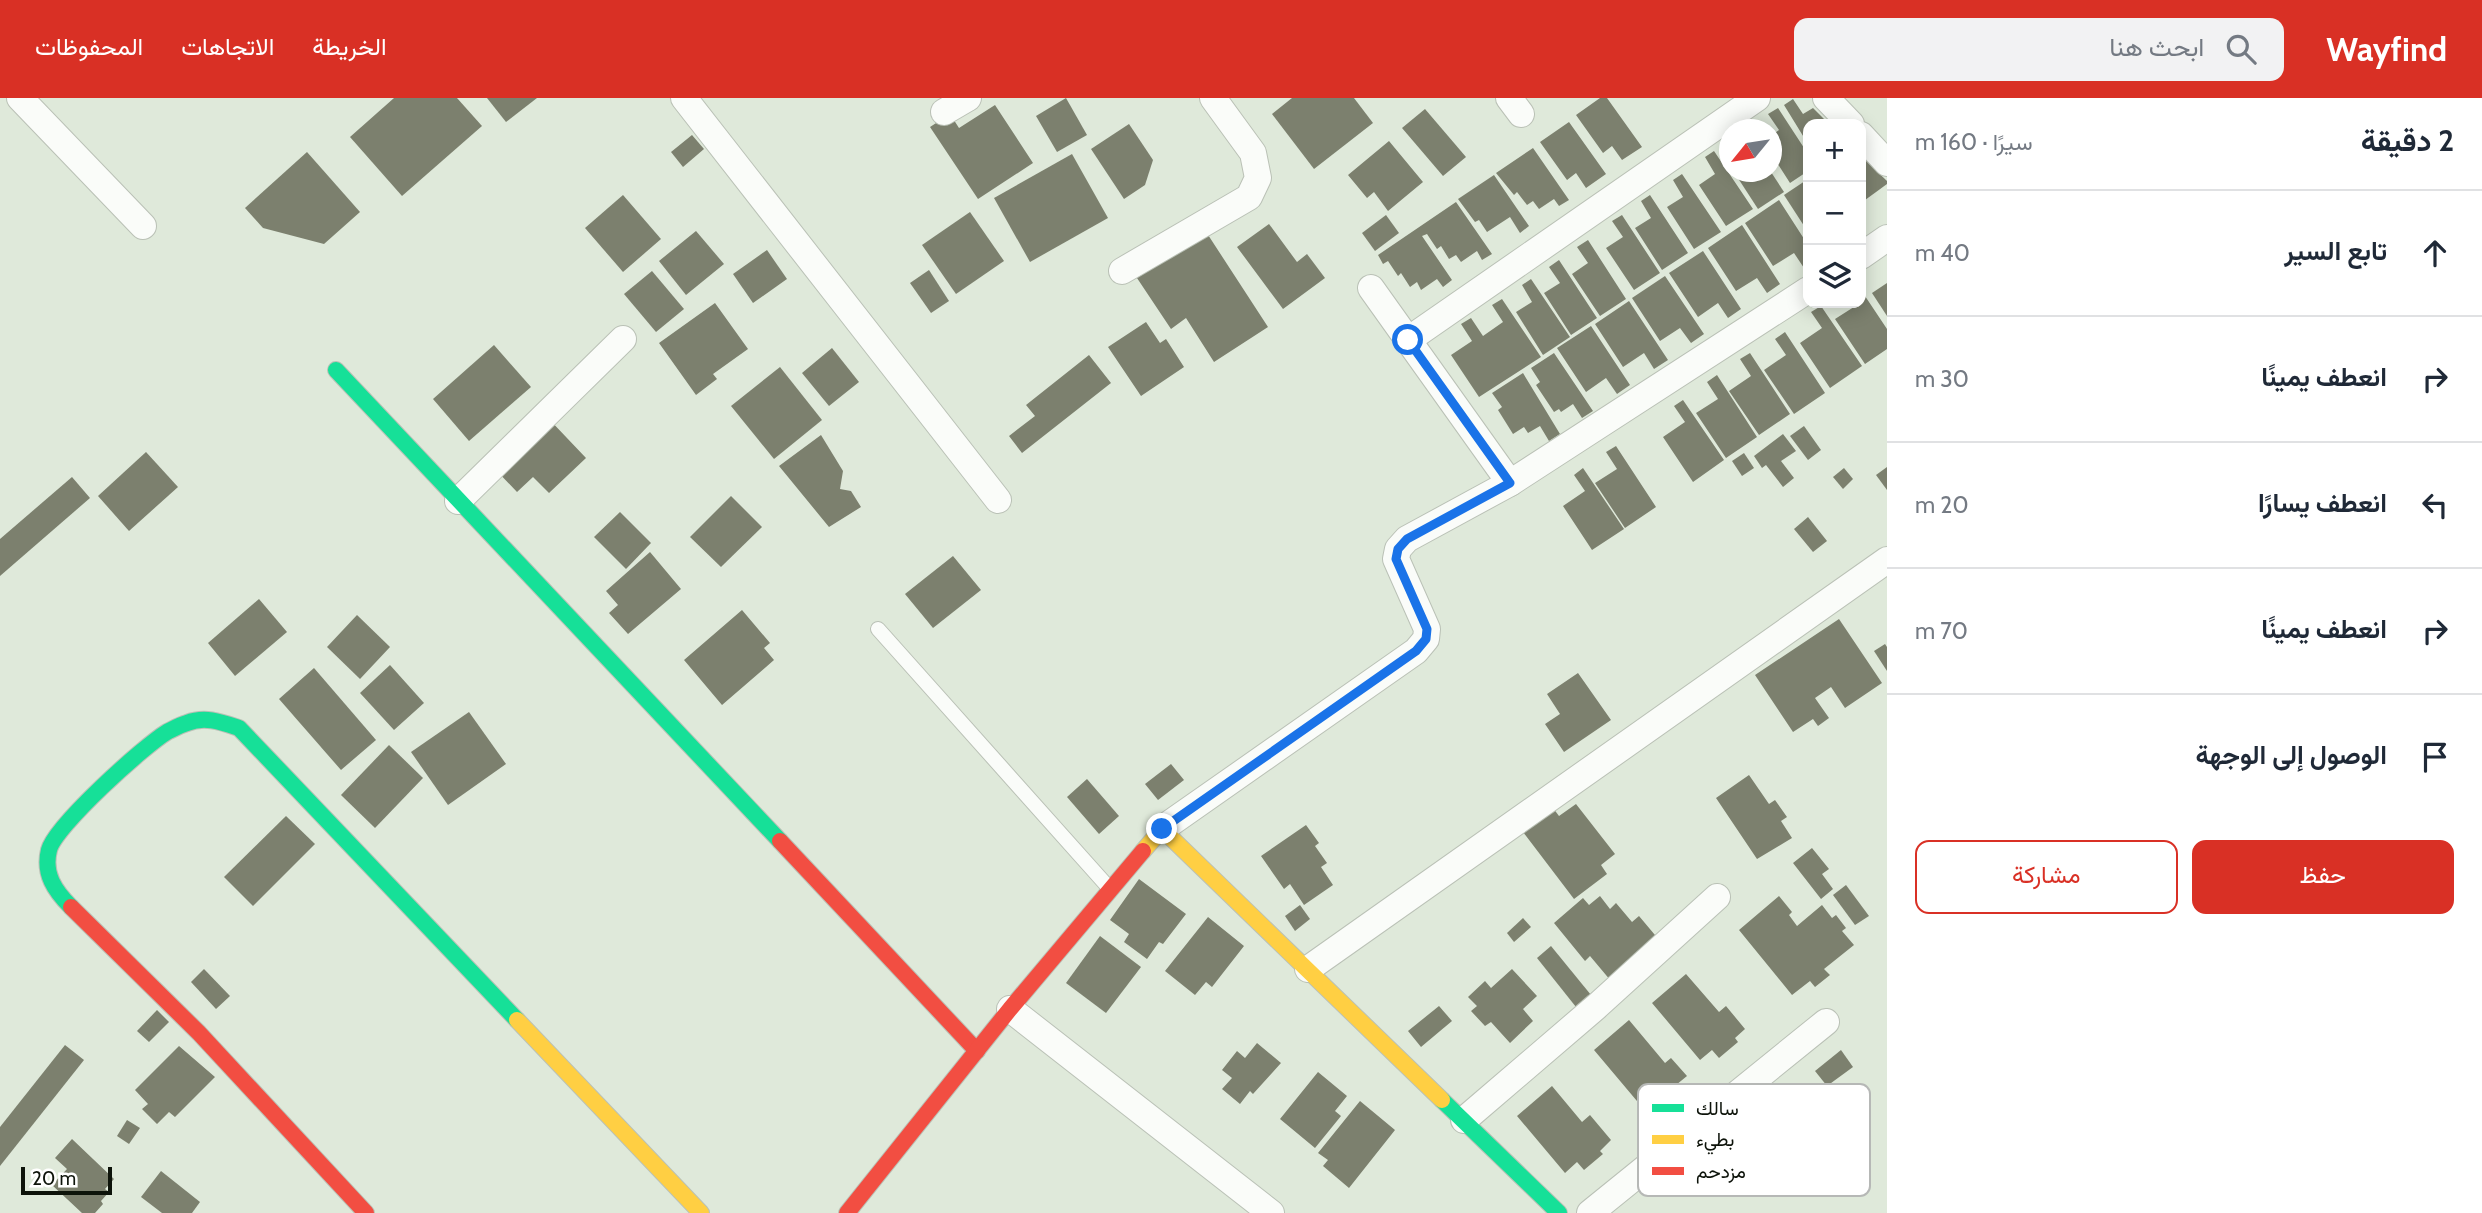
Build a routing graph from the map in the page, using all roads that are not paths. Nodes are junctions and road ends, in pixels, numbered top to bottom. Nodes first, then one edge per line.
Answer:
1 (20, 98) edge
2 (684, 98) edge
3 (968, 98) edge
4 (1213, 98) edge
5 (1757, 98) edge
6 (1826, 98) edge
7 (944, 112) dead end
8 (1846, 119) edge
9 (1866, 140) edge
10 (1887, 163) edge
11 (143, 226) dead end
12 (1887, 239) edge
13 (1866, 253) edge
14 (1122, 271) dead end
15 (1371, 288) dead end
16 (1803, 293) edge
17 (622, 339) dead end
18 (1408, 340) junction
19 (336, 370) dead end
20 (1510, 483) junction
21 (998, 500) dead end
22 (458, 501) junction
23 (1887, 560) edge
24 (878, 629) dead end
25 (1162, 829) junction
26 (1111, 890) junction
27 (1717, 897) dead end
28 (1308, 969) junction
29 (1010, 1009) junction
30 (1826, 1022) dead end
31 (977, 1051) junction
32 (1749, 1084) edge
33 (1464, 1120) junction
34 (1638, 1174) edge
35 (366, 1213) edge
36 (701, 1213) edge
37 (847, 1213) edge
38 (1271, 1213) edge
39 (1559, 1213) edge
40 (1590, 1213) edge

1 - 11 street
2 - 21 street
3 - 7 street
4 - 14 street
5 - 18 street
6 - 8 street
9 - 10 street
12 - 13 street
15 - 18 street
16 - 20 street
17 - 22 street
18 - 20 street
19 - 22 street
20 - 25 street
22 - 31 street
23 - 28 street
24 - 26 lane
25 - 26 street
25 - 28 street
26 - 29 street
27 - 33 street
28 - 33 street
29 - 31 street
29 - 38 street
30 - 32 street
31 - 37 street
33 - 39 street
34 - 40 street
35 - 36 street

